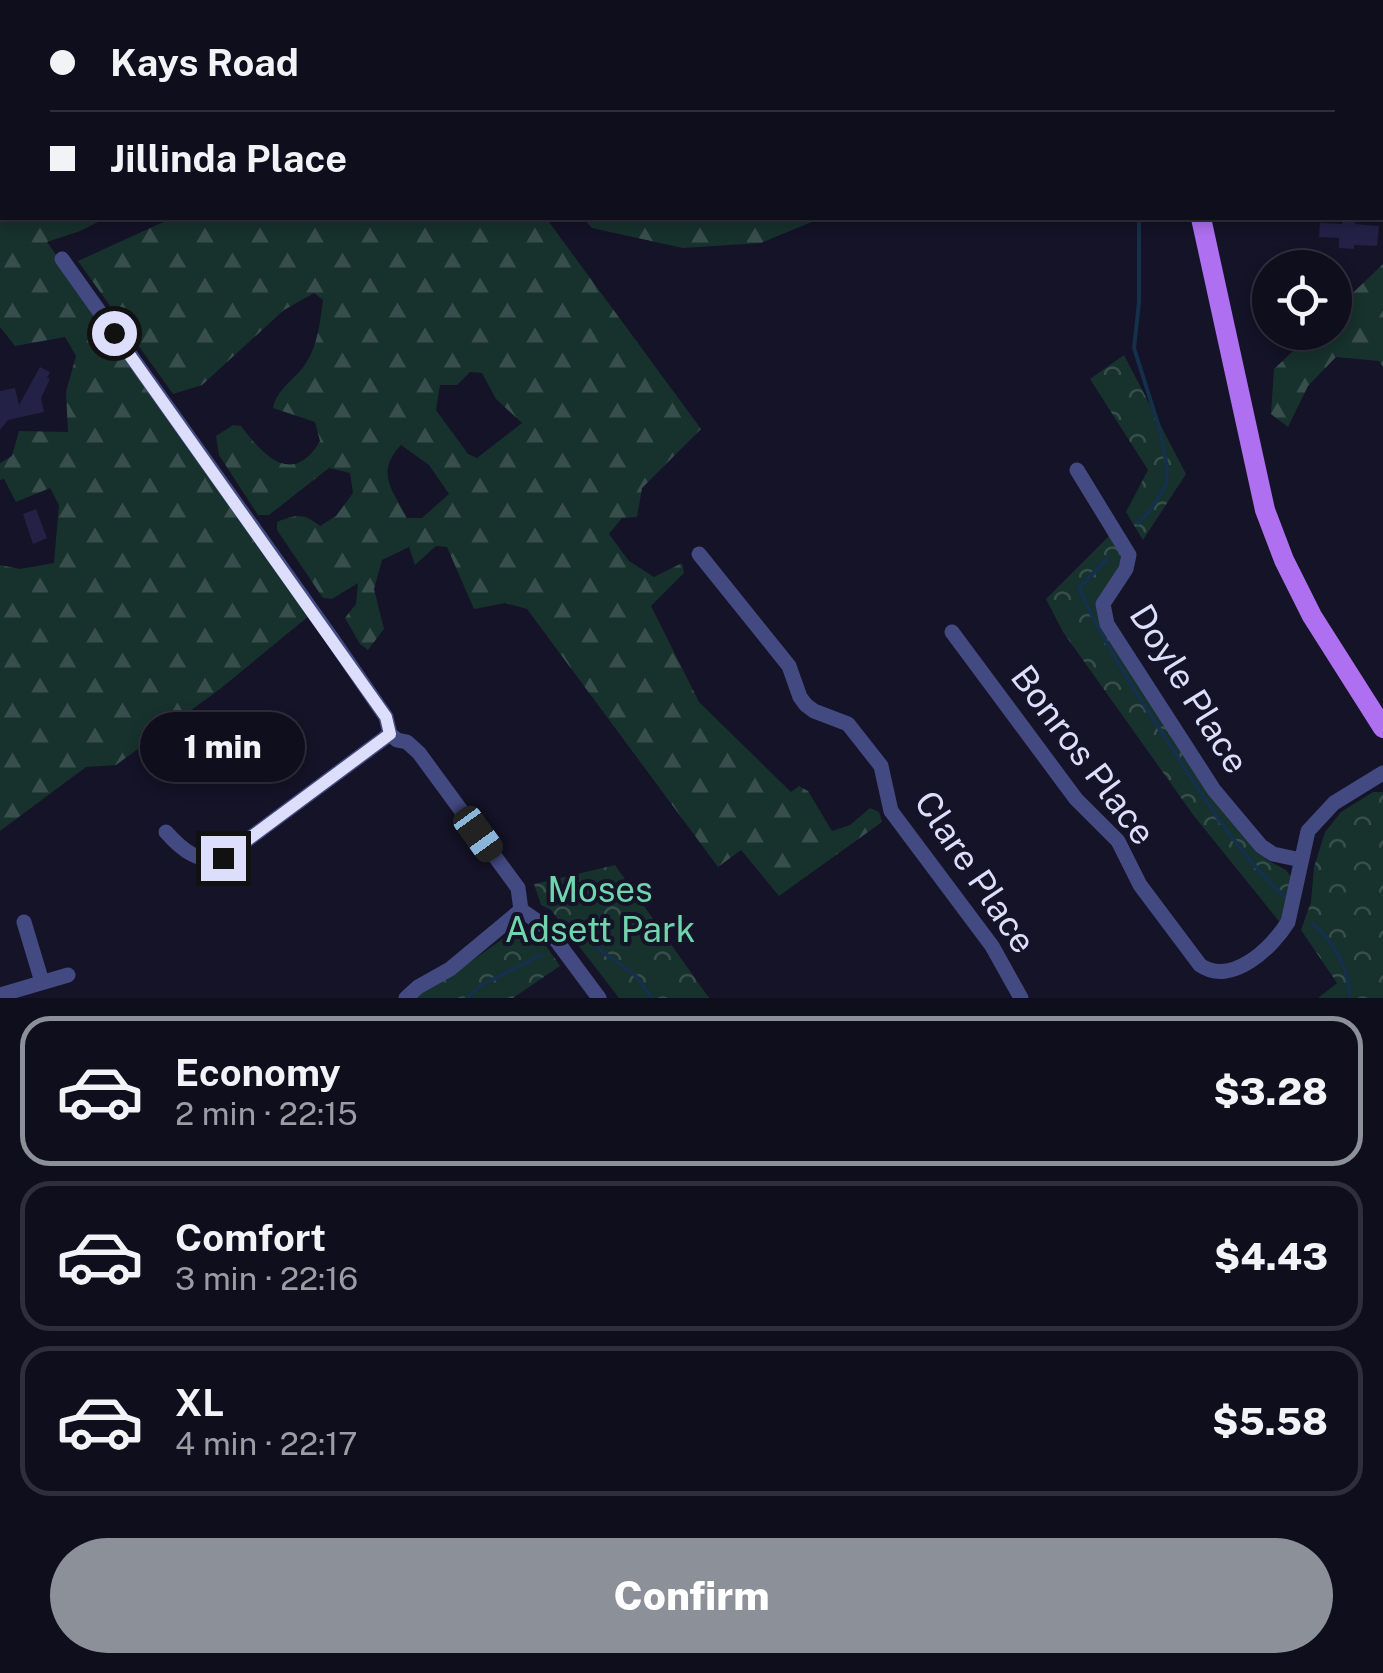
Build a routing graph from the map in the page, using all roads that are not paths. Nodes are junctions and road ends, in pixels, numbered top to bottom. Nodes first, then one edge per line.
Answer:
1 (1201, 220) edge
2 (62, 259) dead end
3 (1077, 470) dead end
4 (699, 554) dead end
5 (952, 632) dead end
6 (1383, 728) edge
7 (390, 734) junction
8 (1383, 773) edge
9 (166, 832) dead end
10 (1301, 860) junction
11 (521, 910) junction
12 (24, 922) dead end
13 (68, 975) dead end
14 (42, 982) junction
15 (0, 995) edge
16 (406, 998) edge
17 (598, 998) edge
18 (1021, 998) edge

1 - 6 main road
2 - 7 street
3 - 10 street, Doyle Place
4 - 18 street, Clare Place
5 - 10 street, Bonros Place
7 - 9 street
7 - 11 street
8 - 10 street, Bonros Place
11 - 16 street
11 - 17 street
12 - 14 street
13 - 14 street
14 - 15 street

